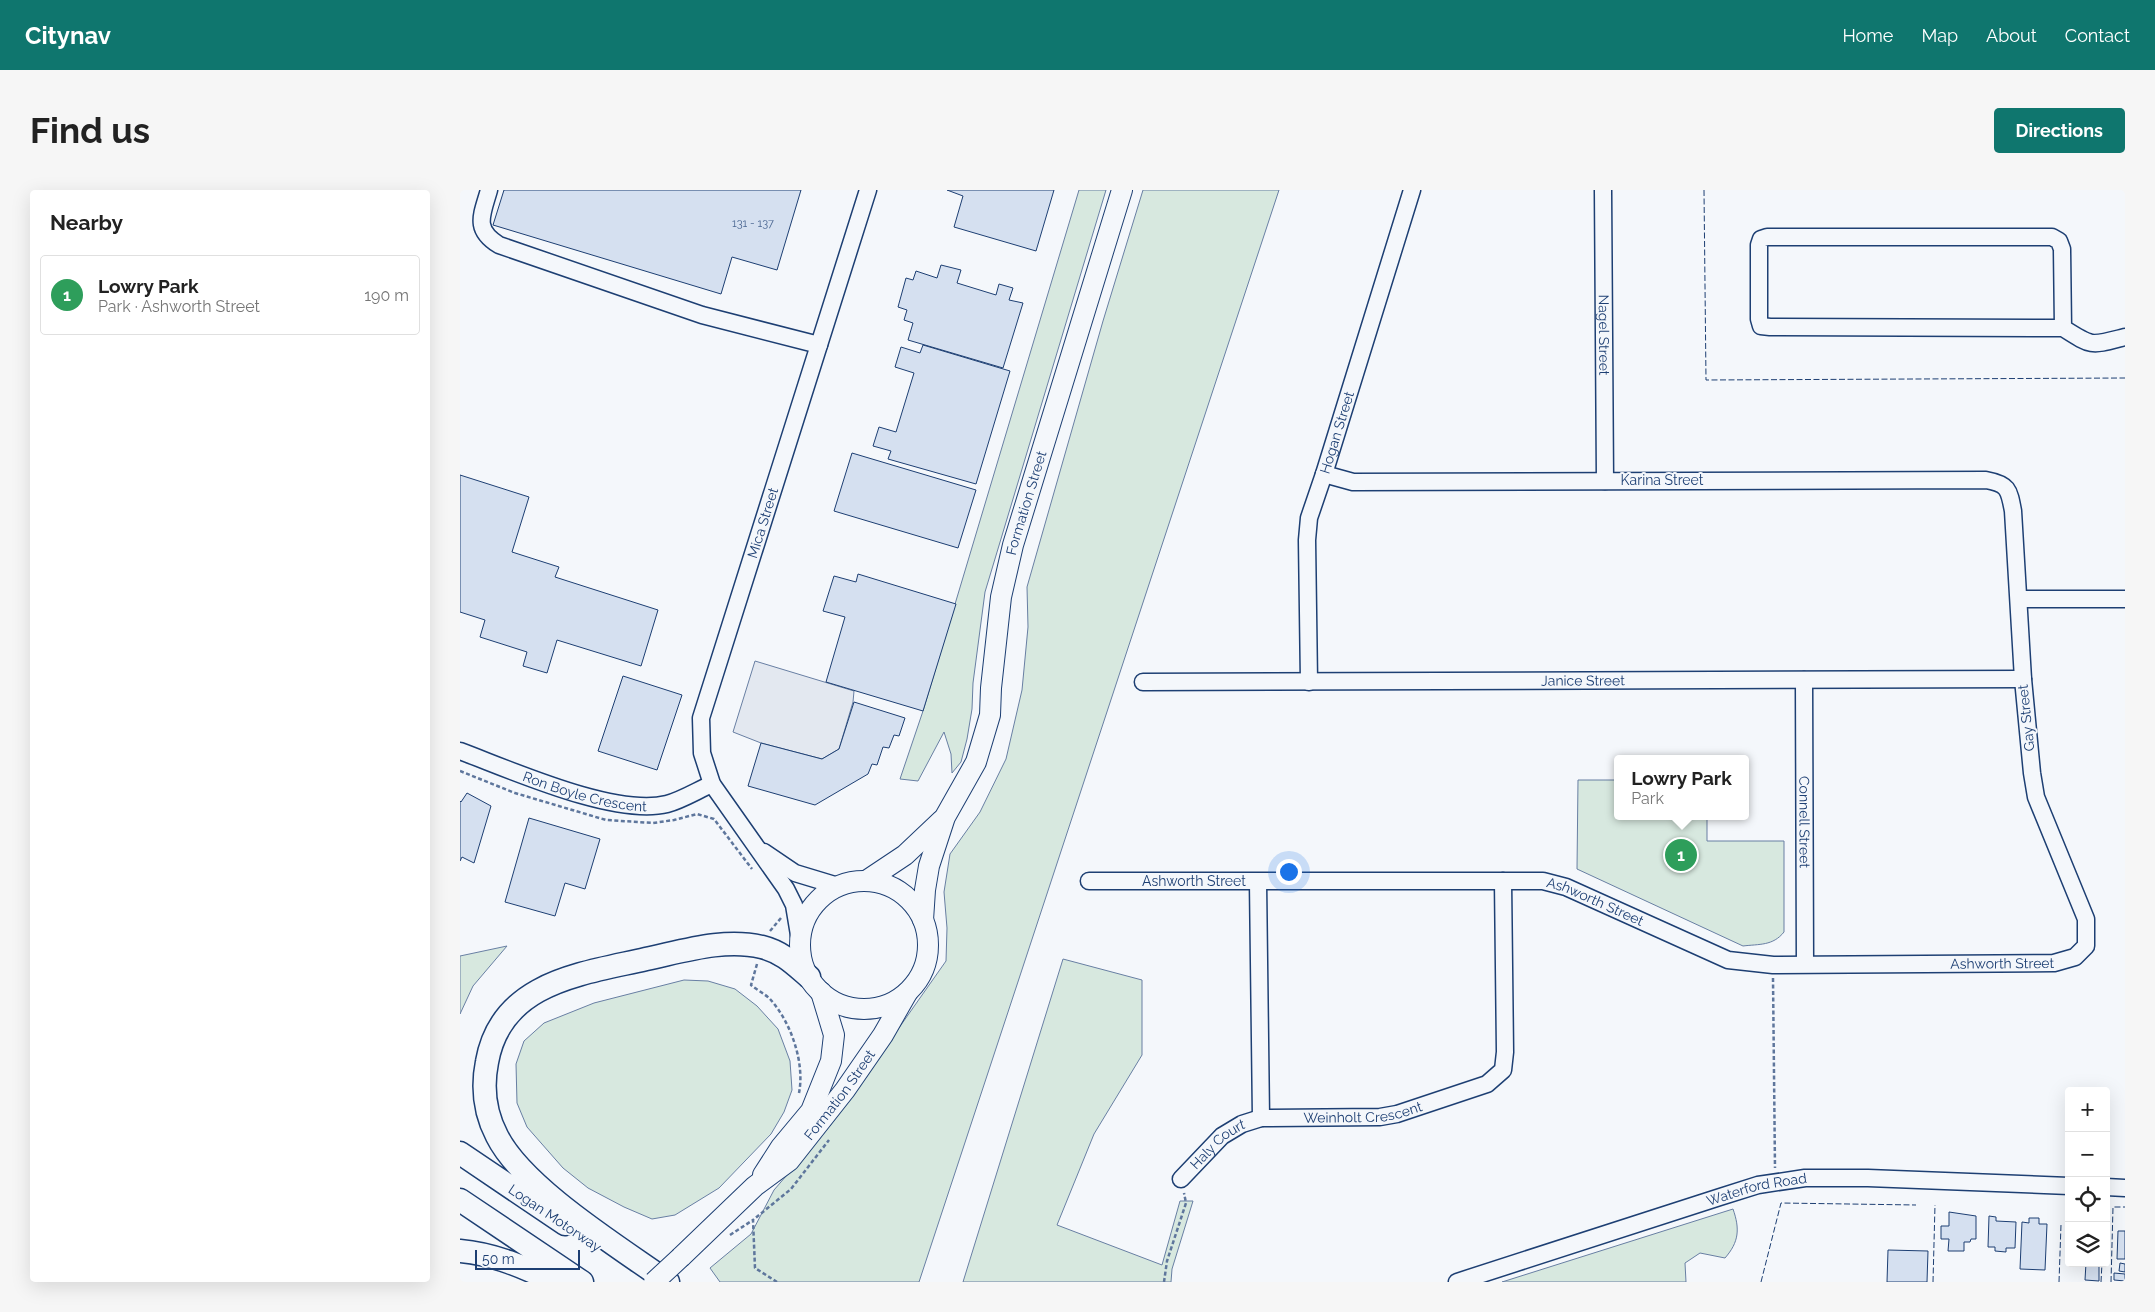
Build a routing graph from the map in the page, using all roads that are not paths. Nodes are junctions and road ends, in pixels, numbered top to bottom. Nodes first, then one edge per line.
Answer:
1 (489, 190) edge
2 (868, 190) edge
3 (1122, 190) edge
4 (1412, 190) edge
5 (1603, 190) edge
6 (2063, 328) junction
7 (2125, 336) edge
8 (820, 345) junction
9 (1324, 474) junction
10 (1605, 480) junction
11 (2000, 482) joint
12 (2019, 599) junction
13 (2125, 599) edge
14 (2022, 679) junction
15 (1804, 680) junction
16 (1143, 682) dead end
17 (1309, 682) junction
18 (460, 751) edge
19 (712, 784) junction
20 (945, 817) junction
21 (758, 848) junction
22 (866, 881) junction
23 (1089, 881) dead end
24 (1503, 881) junction
25 (1258, 882) junction
26 (838, 886) junction
27 (923, 920) junction
28 (800, 941) junction
29 (2086, 946) joint
30 (1806, 964) junction
31 (815, 985) junction
32 (908, 992) junction
33 (1261, 1118) junction
34 (812, 1123) junction
35 (460, 1153) edge
36 (1181, 1179) road end
37 (2065, 1186) edge
38 (2110, 1187) edge
39 (2125, 1188) edge
40 (460, 1200) edge
41 (460, 1251) edge
42 (555, 1282) edge
43 (582, 1282) edge
44 (652, 1282) edge
45 (668, 1282) edge
46 (1457, 1282) edge

1 - 8 street
2 - 8 street, Mica Street
3 - 20 main road, Formation Street
4 - 9 street, Hogan Street
5 - 10 street, Nagel Street
6 - 6 street
6 - 7 street
8 - 19 street, Mica Street
9 - 10 street, Karina Street
9 - 17 street, Hogan Street
10 - 11 street, Karina Street
11 - 12 street, Gay Street
12 - 13 street
12 - 14 street, Gay Street
14 - 15 street, Janice Street
14 - 29 street, Gay Street
15 - 17 street, Janice Street
15 - 30 street, Connell Street
16 - 17 street, Janice Street
18 - 19 street, Ron Boyle Crescent
19 - 21 street, Mica Street
20 - 22 main road, Formation Street
20 - 27 main road, Formation Street
21 - 26 street, Mica Street
21 - 28 street, Mica Street
22 - 26 main road
22 - 27 main road
23 - 25 street, Ashworth Street
24 - 25 street, Ashworth Street
24 - 30 street, Ashworth Street
24 - 33 street, Weinholt Crescent
25 - 33 street
26 - 28 main road
27 - 32 main road
28 - 31 main road
29 - 30 street, Ashworth Street
31 - 32 main road
31 - 34 main road, Formation Street
31 - 45 highway
32 - 34 main road, Formation Street
33 - 36 street, Haly Court
34 - 44 main road, Formation Street, bridge
35 - 44 highway, Logan Motorway
37 - 46 street, Waterford Road
38 - 39 street
40 - 43 highway
41 - 42 highway

